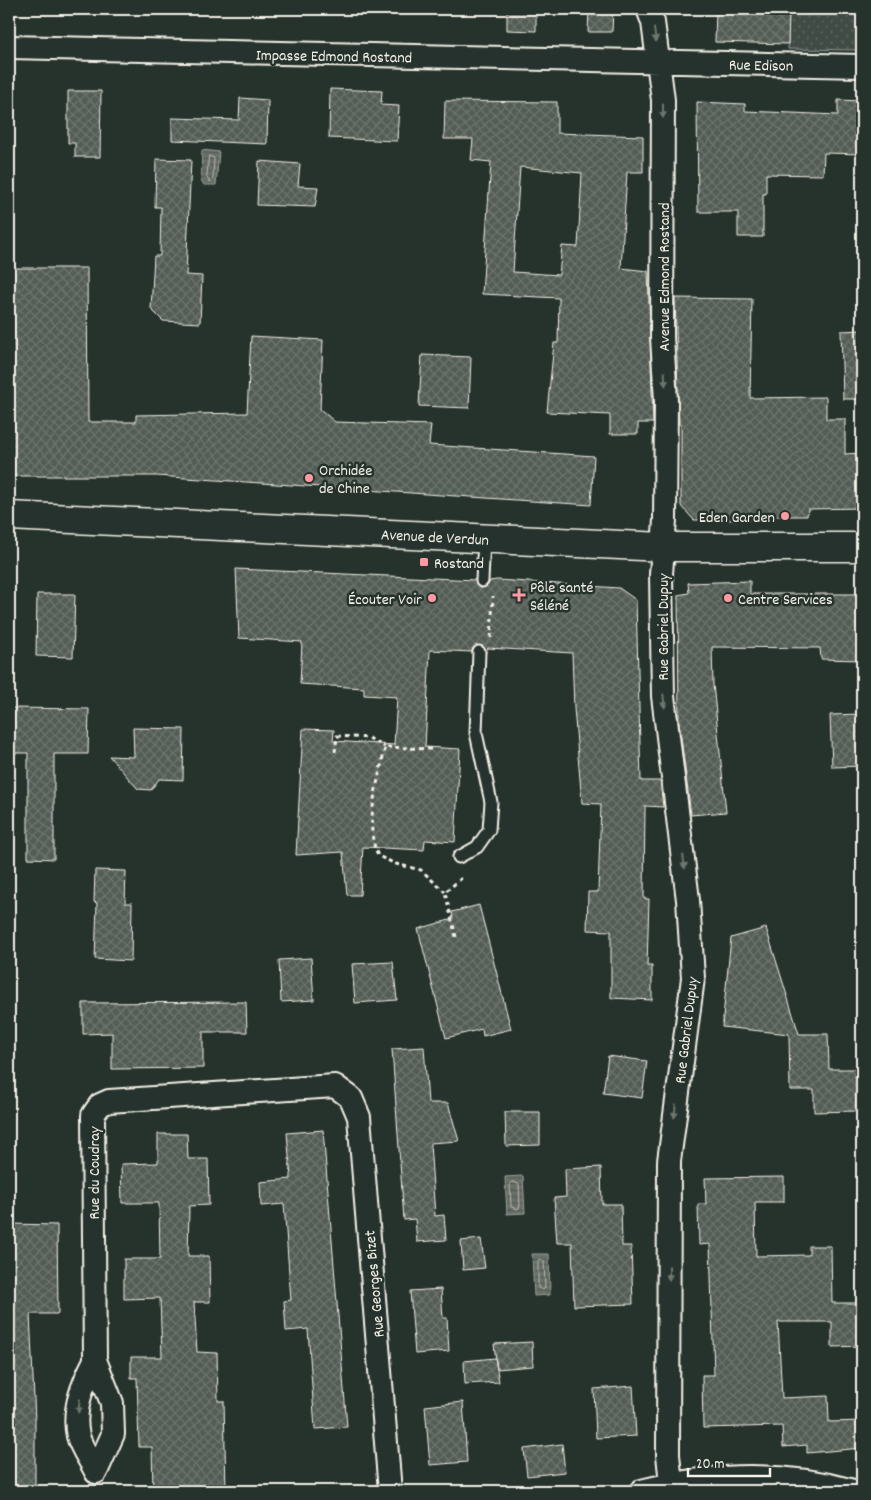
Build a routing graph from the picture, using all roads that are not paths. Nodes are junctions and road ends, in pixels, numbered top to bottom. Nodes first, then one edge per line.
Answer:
1 (648, 9) edge
2 (9, 47) edge
3 (660, 62) junction
4 (862, 66) edge
5 (9, 516) edge
6 (484, 539) junction
7 (663, 547) junction
8 (862, 547) edge
9 (482, 580) dead end
10 (479, 652) dead end
11 (459, 856) dead end
12 (335, 1086) joint
13 (95, 1360) junction
14 (96, 1481) edge
15 (671, 1483) junction
16 (390, 1491) edge
17 (641, 1491) edge
18 (854, 1491) edge

1 -> 3 street, Avenue Edmond Rostand
2 - 3 street, Impasse Edmond Rostand
3 - 4 street, Rue Edison
3 -> 7 street, Avenue Edmond Rostand
5 - 6 main road, Avenue de Verdun
6 - 7 main road, Avenue de Verdun
6 - 9 lane
7 - 8 main road, Avenue de Verdun
7 -> 15 street, Rue Gabriel Dupuy
10 - 11 lane
12 - 13 street, Rue du Coudray
12 - 16 street, Rue Georges Bizet
13 - 14 street, Rue du Coudray
13 -> 14 street, Rue du Coudray
15 - 17 street
15 - 18 street

